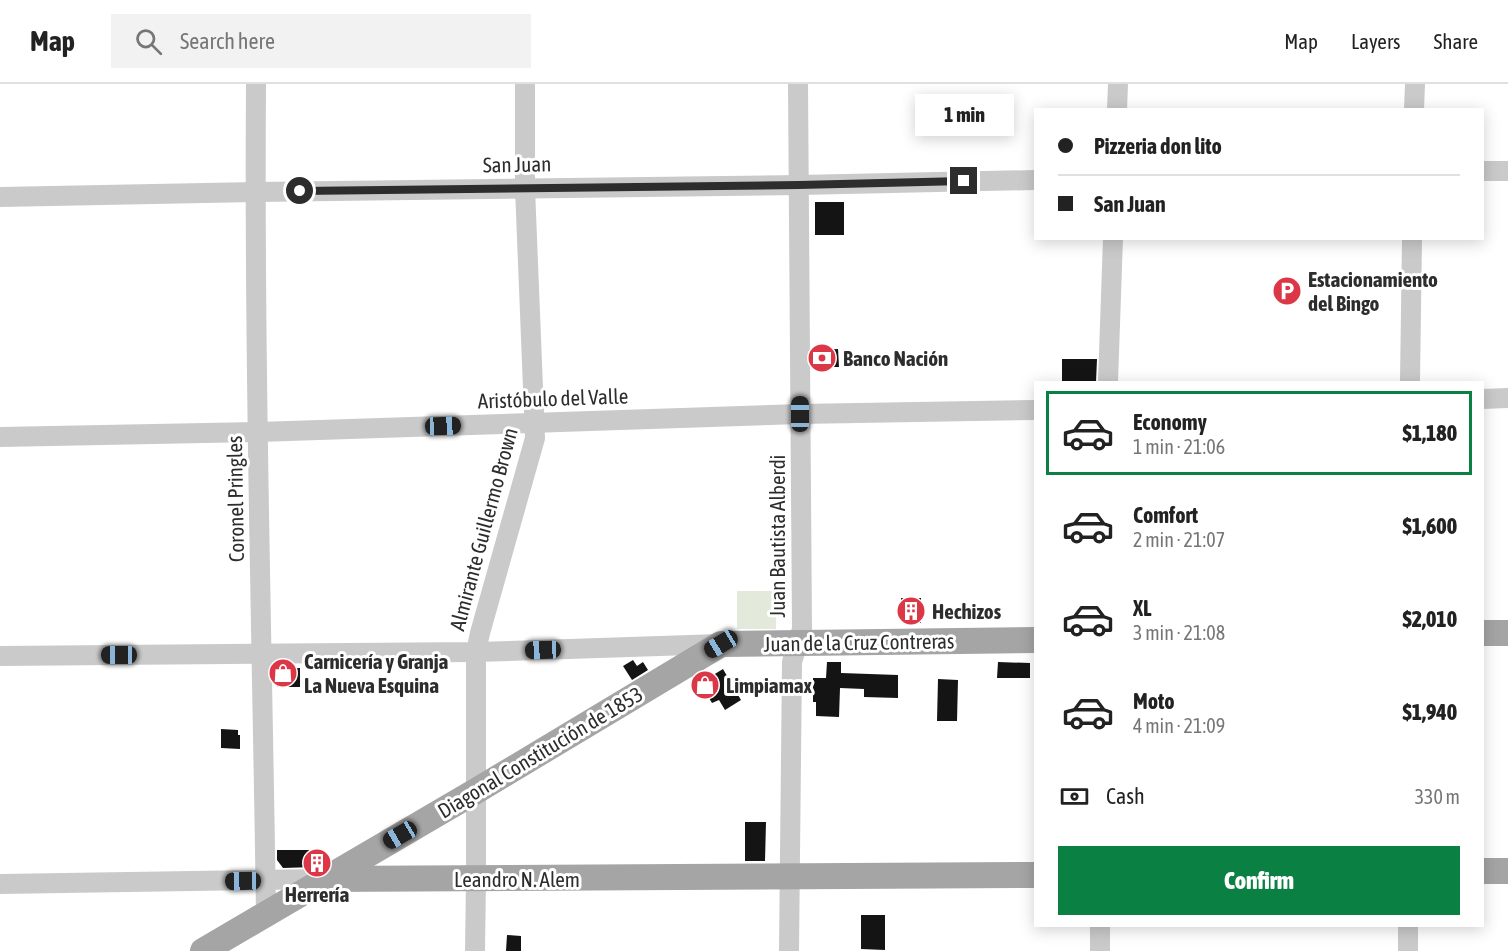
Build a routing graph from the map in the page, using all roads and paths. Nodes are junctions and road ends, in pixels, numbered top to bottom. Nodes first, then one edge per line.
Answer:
1 (256, 84) edge
2 (525, 84) edge
3 (798, 84) edge
4 (1118, 84) edge
5 (1415, 84) edge
6 (1117, 108) edge
7 (1414, 108) edge
8 (1484, 171) edge
9 (1508, 171) edge
10 (1034, 180) edge
11 (799, 185) junction
12 (525, 188) junction
13 (256, 192) junction
14 (0, 197) edge
15 (1113, 240) edge
16 (1412, 240) edge
17 (1108, 381) edge
18 (1410, 381) edge
19 (1508, 398) edge
20 (1484, 399) edge
21 (1034, 410) edge
22 (800, 414) junction
23 (535, 423) junction
24 (258, 432) junction
25 (0, 437) edge
26 (1484, 633) edge
27 (1508, 633) edge
28 (1034, 640) edge
29 (797, 643) junction
30 (721, 644) junction
31 (476, 652) junction
32 (261, 654) junction
33 (0, 656) edge
34 (476, 791) junction
35 (1484, 871) edge
36 (1508, 871) edge
37 (1034, 875) edge
38 (790, 877) junction
39 (324, 879) junction
40 (476, 879) junction
41 (266, 880) junction
42 (0, 884) edge
43 (266, 913) junction
44 (1100, 927) edge
45 (1408, 927) edge
46 (203, 951) edge
47 (475, 951) edge
48 (789, 951) edge
49 (1100, 951) edge
50 (1408, 951) edge

1 - 13 street, Coronel Pringles
2 - 12 street, Almirante Guillermo Brown
3 - 11 street, Juan Bautista Alberdi
4 - 6 street
5 - 7 street
8 - 9 street
10 - 11 street, San Juan
11 - 12 street, San Juan
11 - 22 street, Juan Bautista Alberdi
12 - 13 street, San Juan
12 - 23 street, Almirante Guillermo Brown
13 - 14 street, San Juan
13 - 24 street, Coronel Pringles
15 - 17 street
16 - 18 street
19 - 20 street
21 - 22 street, Aristóbulo del Valle
22 - 23 street, Aristóbulo del Valle
22 - 29 street, Juan Bautista Alberdi
23 - 24 street, Aristóbulo del Valle
23 - 31 street, Almirante Guillermo Brown
24 - 25 street, Aristóbulo del Valle
24 - 32 street, Coronel Pringles
26 - 27 main road
28 - 29 main road, Juan de la Cruz Contreras
29 - 30 main road, Juan de la Cruz Contreras
29 - 38 street, Juan Bautista Alberdi
30 - 31 street, Juan de la Cruz Contreras
30 - 34 main road, Diagonal Constitución de 1853
31 - 32 street, Juan de la Cruz Contreras
31 - 34 street, Almirante Guillermo Brown
32 - 33 street, Juan de la Cruz Contreras
32 - 41 street, Coronel Pringles
34 - 39 main road, Diagonal Constitución de 1853
34 - 40 street, Almirante Guillermo Brown
35 - 36 main road
37 - 38 main road, Leandro N. Alem
38 - 40 main road, Leandro N. Alem
38 - 48 street, Juan Bautista Alberdi
39 - 40 main road, Leandro N. Alem
39 - 41 street, Leandro N. Alem
39 - 43 main road, Diagonal Constitución de 1853
40 - 47 street, Almirante Guillermo Brown
41 - 42 street, Leandro N. Alem
41 - 43 street, Coronel Pringles
43 - 46 main road, Diagonal Constitución de 1853
44 - 49 street
45 - 50 street

